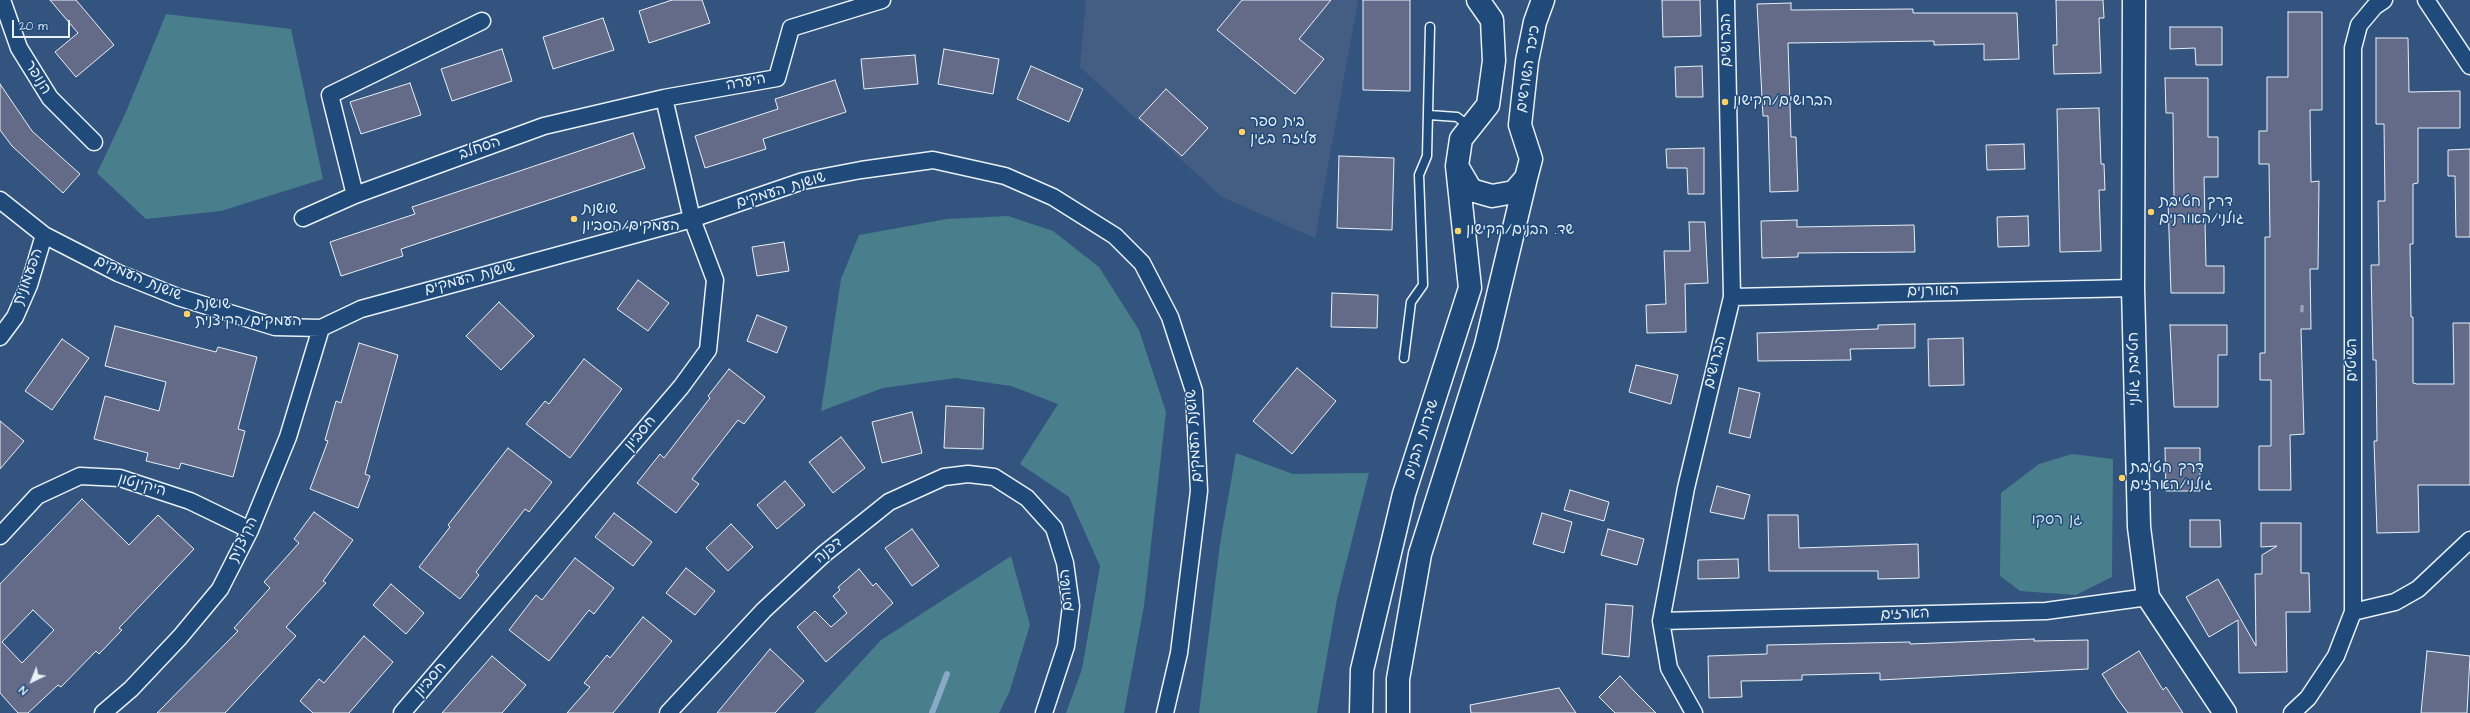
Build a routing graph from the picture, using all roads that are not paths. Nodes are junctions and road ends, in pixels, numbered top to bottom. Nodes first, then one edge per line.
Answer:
1 (2, 0) edge
2 (882, 0) edge
3 (1478, 0) edge
4 (1543, 0) edge
5 (1726, 0) edge
6 (2134, 0) edge
7 (2384, 0) edge
8 (2426, 0) edge
9 (482, 21) dead end
10 (1430, 27) dead end
11 (2470, 66) edge
12 (664, 98) junction
13 (1429, 115) junction
14 (1470, 127) junction
15 (94, 142) dead end
16 (1457, 166) junction
17 (1526, 178) junction
18 (355, 195) junction
19 (0, 200) edge
20 (303, 218) dead end
21 (692, 219) junction
22 (44, 235) junction
23 (2133, 288) junction
24 (1732, 297) junction
25 (321, 328) junction
26 (0, 337) edge
27 (1404, 358) dead end
28 (1027, 498) joint
29 (250, 530) junction
30 (0, 536) edge
31 (2470, 540) edge
32 (2148, 597) junction
33 (2353, 612) junction
34 (1661, 621) junction
35 (103, 713) edge
36 (402, 713) edge
37 (668, 713) edge
38 (1044, 713) edge
39 (1164, 713) edge
40 (1361, 713) edge
41 (1398, 713) edge
42 (1694, 713) edge
43 (2225, 713) edge
44 (2292, 713) edge

1 - 15 street, הנופר
2 - 12 street, היערה
3 - 14 main road
4 - 17 main road, כיכר השורשים
5 - 24 street, הברושים
6 - 23 main road, חטיבת גולני
7 - 33 street, השיטים
8 - 11 street
9 - 18 street
10 - 13 lane
12 - 18 street, הסחלב
12 - 21 street, חסביון
13 - 14 lane
13 - 27 lane
14 - 16 main road
16 - 17 main road, כיכר השורשים
16 - 40 main road, שדרות הבנים
17 - 41 main road
18 - 20 street, הסחלב
19 - 22 street, שושנת העמקים
21 - 25 street, שושנת העמקים
21 - 36 street, חסביון
21 - 39 street, שושנת העמקים
22 - 25 street, שושנת העמקים
22 - 26 street, הפעמונית
23 - 24 street, האורנים
23 - 32 main road, חטיבת גולני
24 - 34 street, הברושים
25 - 29 street, הקיצנית
28 - 37 street, דפנה
28 - 38 street, השוהם
29 - 30 street, היקינטון
29 - 35 street, הקיצנית
31 - 33 street
32 - 34 street, הארזים
32 - 43 main road, חטיבת גולני
33 - 44 street, השיטים
34 - 42 street, הברושים

